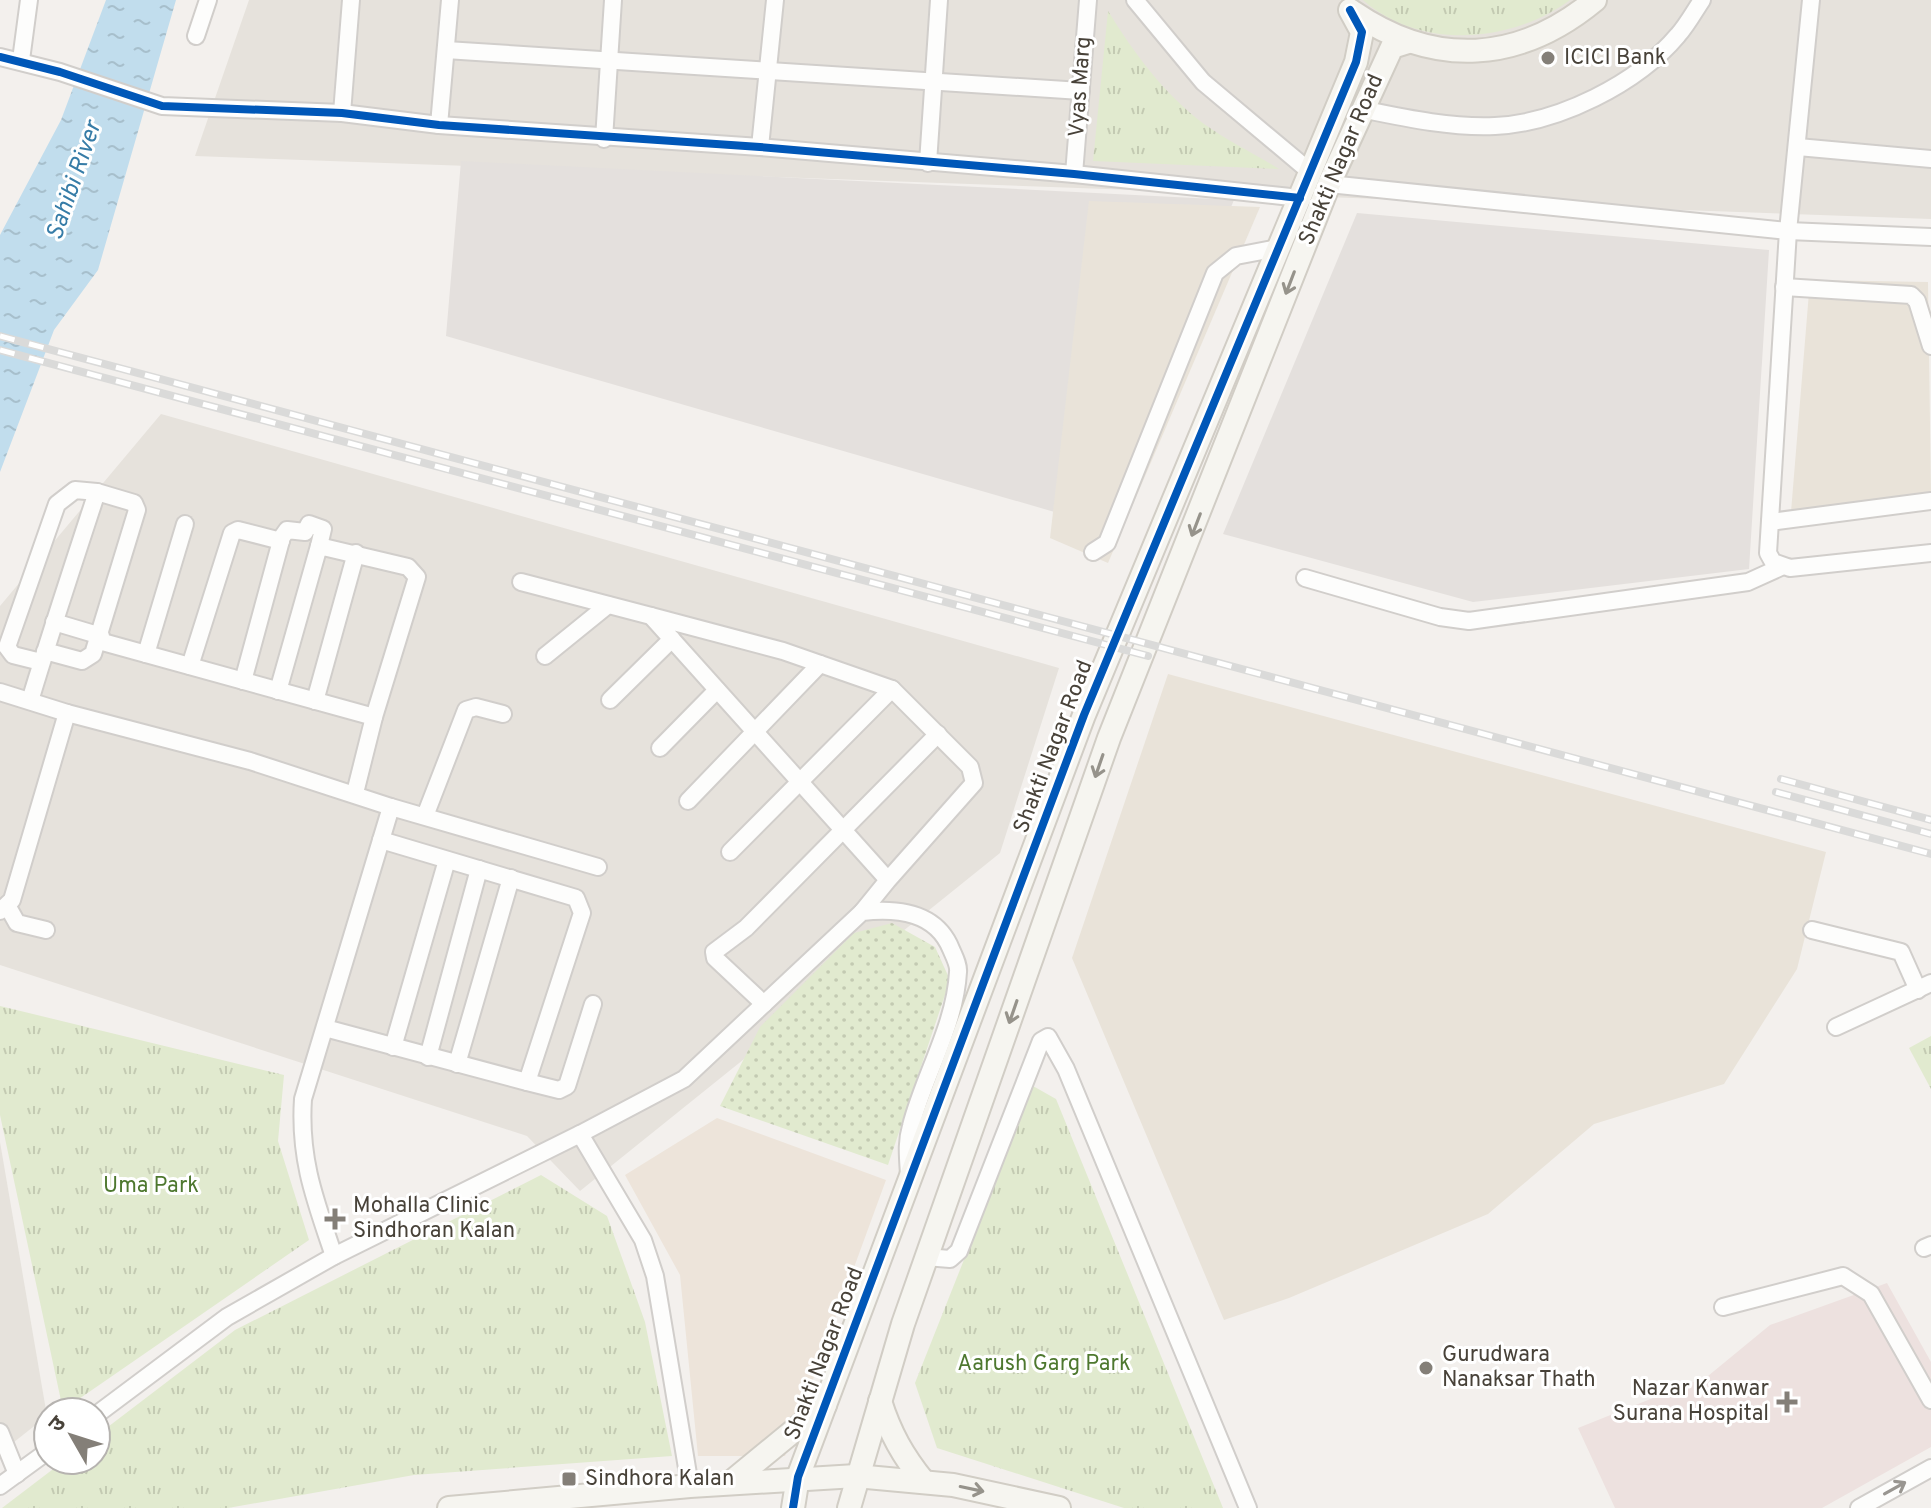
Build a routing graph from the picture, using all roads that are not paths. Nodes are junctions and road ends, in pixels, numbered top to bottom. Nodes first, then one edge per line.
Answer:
1 (29, 0) edge
2 (208, 0) edge
3 (351, 0) edge
4 (450, 0) edge
5 (613, 0) edge
6 (775, 0) edge
7 (939, 0) edge
8 (1088, 0) edge
9 (1135, 0) edge
10 (1595, 0) edge
11 (1702, 0) edge
12 (1811, 0) edge
13 (1346, 5) edge
14 (196, 36) dead end
15 (1408, 42) junction
16 (446, 50) junction
17 (0, 57) edge
18 (21, 60) junction
19 (609, 60) junction
20 (770, 68) junction
21 (934, 81) junction
22 (1081, 91) junction
23 (1361, 109) junction
24 (342, 113) junction
25 (439, 125) junction
26 (604, 139) junction
27 (760, 147) junction
28 (1798, 147) junction
29 (1931, 159) edge
30 (928, 163) junction
31 (1308, 170) junction
32 (1074, 174) junction
33 (1329, 184) junction
34 (1300, 198) junction
35 (1788, 231) junction
36 (1931, 237) edge
37 (1278, 248) junction
38 (1784, 287) junction
39 (1931, 346) edge
40 (97, 492) junction
41 (1931, 501) edge
42 (1770, 522) junction
43 (185, 524) dead end
44 (281, 541) junction
45 (319, 546) junction
46 (1093, 552) dead end
47 (356, 553) junction
48 (1931, 553) edge
49 (1781, 567) junction
50 (1305, 578) dead end
51 (521, 582) dead end
52 (608, 605) junction
53 (651, 616) junction
54 (54, 622) junction
55 (100, 638) junction
56 (672, 639) junction
57 (146, 654) junction
58 (545, 656) dead end
59 (43, 657) junction
60 (820, 664) junction
61 (190, 666) junction
62 (243, 681) junction
63 (892, 689) junction
64 (717, 690) junction
65 (278, 691) junction
66 (0, 692) edge
67 (610, 700) dead end
68 (30, 701) junction
69 (315, 701) junction
70 (67, 713) junction
71 (503, 714) dead end
72 (374, 717) junction
73 (756, 734) junction
74 (938, 734) junction
75 (660, 748) dead end
76 (799, 783) junction
77 (355, 793) junction
78 (688, 801) dead end
79 (391, 807) junction
80 (425, 816) junction
81 (842, 830) junction
82 (381, 840) junction
83 (730, 852) dead end
84 (447, 860) junction
85 (598, 867) dead end
86 (479, 869) junction
87 (511, 878) junction
88 (888, 880) junction
89 (4, 909) edge
90 (862, 912) junction
91 (46, 930) dead end
92 (1812, 930) dead end
93 (1924, 986) edge
94 (593, 1004) dead end
95 (764, 1004) junction
96 (1836, 1027) dead end
97 (325, 1028) junction
98 (393, 1047) junction
99 (428, 1057) junction
100 (457, 1064) junction
101 (527, 1082) junction
102 (580, 1134) junction
103 (910, 1180) junction
104 (334, 1256) junction
105 (926, 1257) junction
106 (1723, 1307) dead end
107 (1931, 1400) edge
108 (880, 1401) junction
109 (112, 1403) edge
110 (826, 1405) junction
111 (0, 1432) edge
112 (32, 1463) edge
113 (1931, 1468) edge
114 (17, 1474) junction
115 (856, 1476) junction
116 (798, 1477) junction
117 (924, 1482) junction
118 (730, 1483) junction
119 (0, 1486) edge
120 (690, 1486) junction
121 (449, 1508) edge
122 (793, 1508) edge
123 (849, 1508) edge
124 (1059, 1508) edge
125 (1248, 1508) edge
126 (1859, 1508) edge

1 - 18 street
2 - 14 street
3 - 24 street
4 - 16 street
5 - 19 street
6 - 20 street
7 - 21 street
8 - 22 street, Vyas Marg
9 - 31 street
10 - 15 street
11 - 23 street
12 - 28 street
13 - 15 street
13 - 31 street, Shakti Nagar Road
15 - 23 street, Shakti Nagar Road
16 - 19 street
16 - 25 street
17 - 18 street
18 - 24 street
19 - 20 street
19 - 26 street
20 - 21 street
20 - 27 street
21 - 22 street
21 - 30 street
22 - 32 street, Vyas Marg
23 - 33 street, Shakti Nagar Road
24 - 25 street
25 - 26 street
26 - 27 street
27 - 30 street
28 - 29 street
28 - 35 street
30 - 32 street
31 - 34 street, Shakti Nagar Road
32 - 34 street
33 - 35 street
33 -> 105 street, Shakti Nagar Road
34 - 37 street, Shakti Nagar Road
35 - 36 street
35 - 38 street
37 - 46 street
37 - 103 street, Shakti Nagar Road
38 - 39 street
38 - 42 street
40 - 54 street
40 - 55 street
40 - 59 street
41 - 42 street
42 - 49 street
43 - 57 street
44 - 45 street
44 - 61 street
44 - 62 street
45 - 47 street
45 - 65 street
47 - 69 street
47 - 72 street
48 - 49 street
49 - 50 street
51 - 52 street
52 - 53 street
52 - 58 street
53 - 56 street
53 - 60 street
54 - 55 street
54 - 59 street
55 - 57 street
55 - 59 street
56 - 64 street
56 - 67 street
57 - 61 street
59 - 68 street
60 - 63 street
60 - 73 street
61 - 62 street
62 - 65 street
63 - 74 street
63 - 76 street
64 - 73 street
64 - 75 street
65 - 69 street
66 - 68 street
68 - 70 street
69 - 72 street
70 - 77 street
70 - 89 street
71 - 80 street
72 - 77 street
73 - 76 street
73 - 78 street
74 - 81 street
74 - 88 street
76 - 81 street
76 - 83 street
77 - 79 street
79 - 80 street
79 - 82 street
80 - 85 street
81 - 88 street
81 - 95 street
82 - 84 street
82 - 97 street
84 - 86 street
84 - 98 street
86 - 87 street
86 - 99 street
87 - 100 street
87 - 101 street
88 - 90 street
89 - 91 street
90 - 95 street
90 - 103 street
92 - 93 street
93 - 96 street
94 - 101 street
95 - 102 street
97 - 98 street
97 - 104 street
98 - 99 street
99 - 100 street
100 - 101 street
102 - 104 street
102 - 120 street
103 - 110 street, Shakti Nagar Road
104 - 109 street
105 - 108 street, Shakti Nagar Road
105 - 125 street
106 - 107 street
108 - 115 street, Shakti Nagar Road
108 - 117 street
110 - 116 street, Shakti Nagar Road
110 - 118 street
111 - 114 street
112 - 114 street
126 -> 113 street
114 - 119 street
115 - 116 street
115 - 117 street
115 - 123 street, Shakti Nagar Road
116 - 118 street
116 - 122 street, Shakti Nagar Road
117 -> 124 street
118 - 120 street
120 - 121 street

